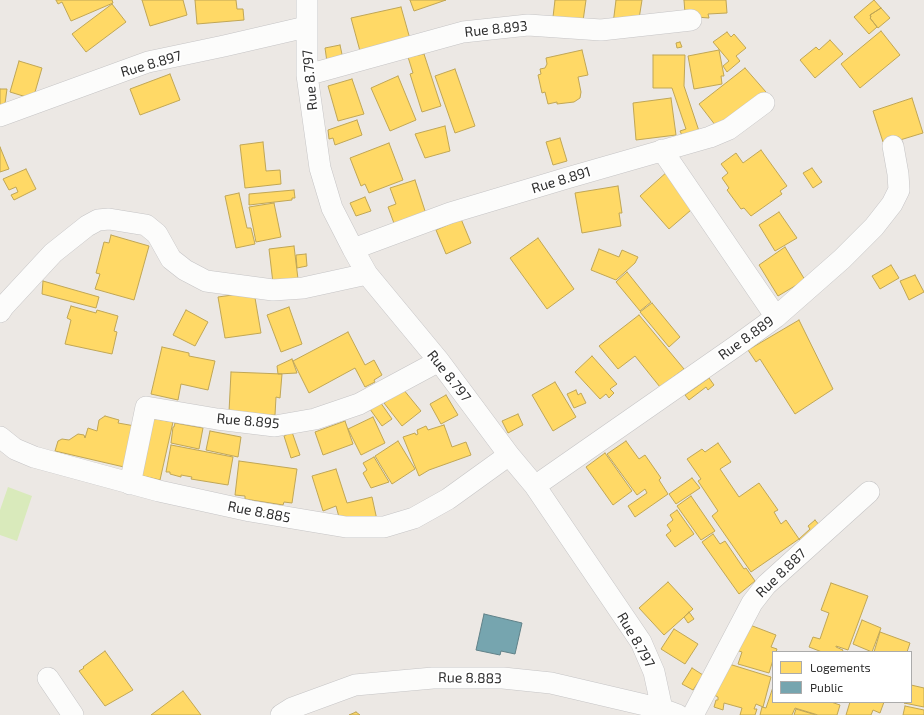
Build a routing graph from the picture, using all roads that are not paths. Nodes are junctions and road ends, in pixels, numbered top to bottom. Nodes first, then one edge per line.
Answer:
1 (307, 0) edge
2 (690, 20) dead end
3 (306, 27) junction
4 (307, 75) junction
5 (764, 103) dead end
6 (0, 116) edge
7 (893, 146) dead end
8 (662, 150) junction
9 (353, 249) junction
10 (367, 274) junction
11 (0, 312) edge
12 (776, 317) junction
13 (439, 361) junction
14 (0, 437) edge
15 (509, 454) junction
16 (130, 484) junction
17 (534, 486) junction
18 (869, 492) dead end
19 (48, 678) dead end
20 (670, 712) edge
21 (73, 715) edge
22 (281, 715) edge
23 (693, 715) edge

1 - 3 street, Rue 8.797
2 - 4 street, Rue 8.893
3 - 4 street, Rue 8.797
3 - 6 street, Rue 8.897
4 - 9 street, Rue 8.797
5 - 8 street, Rue 8.891
7 - 12 street, Rue 8.889
8 - 9 street, Rue 8.891
8 - 12 street
9 - 10 street, Rue 8.797
10 - 11 street
10 - 13 street, Rue 8.797
12 - 17 street, Rue 8.889
13 - 15 street, Rue 8.797
13 - 16 street, Rue 8.895
14 - 16 street, Rue 8.885
15 - 16 street, Rue 8.885
15 - 17 street, Rue 8.797
17 - 20 street, Rue 8.797
18 - 23 street, Rue 8.887
19 - 21 street
20 - 22 street, Rue 8.883

